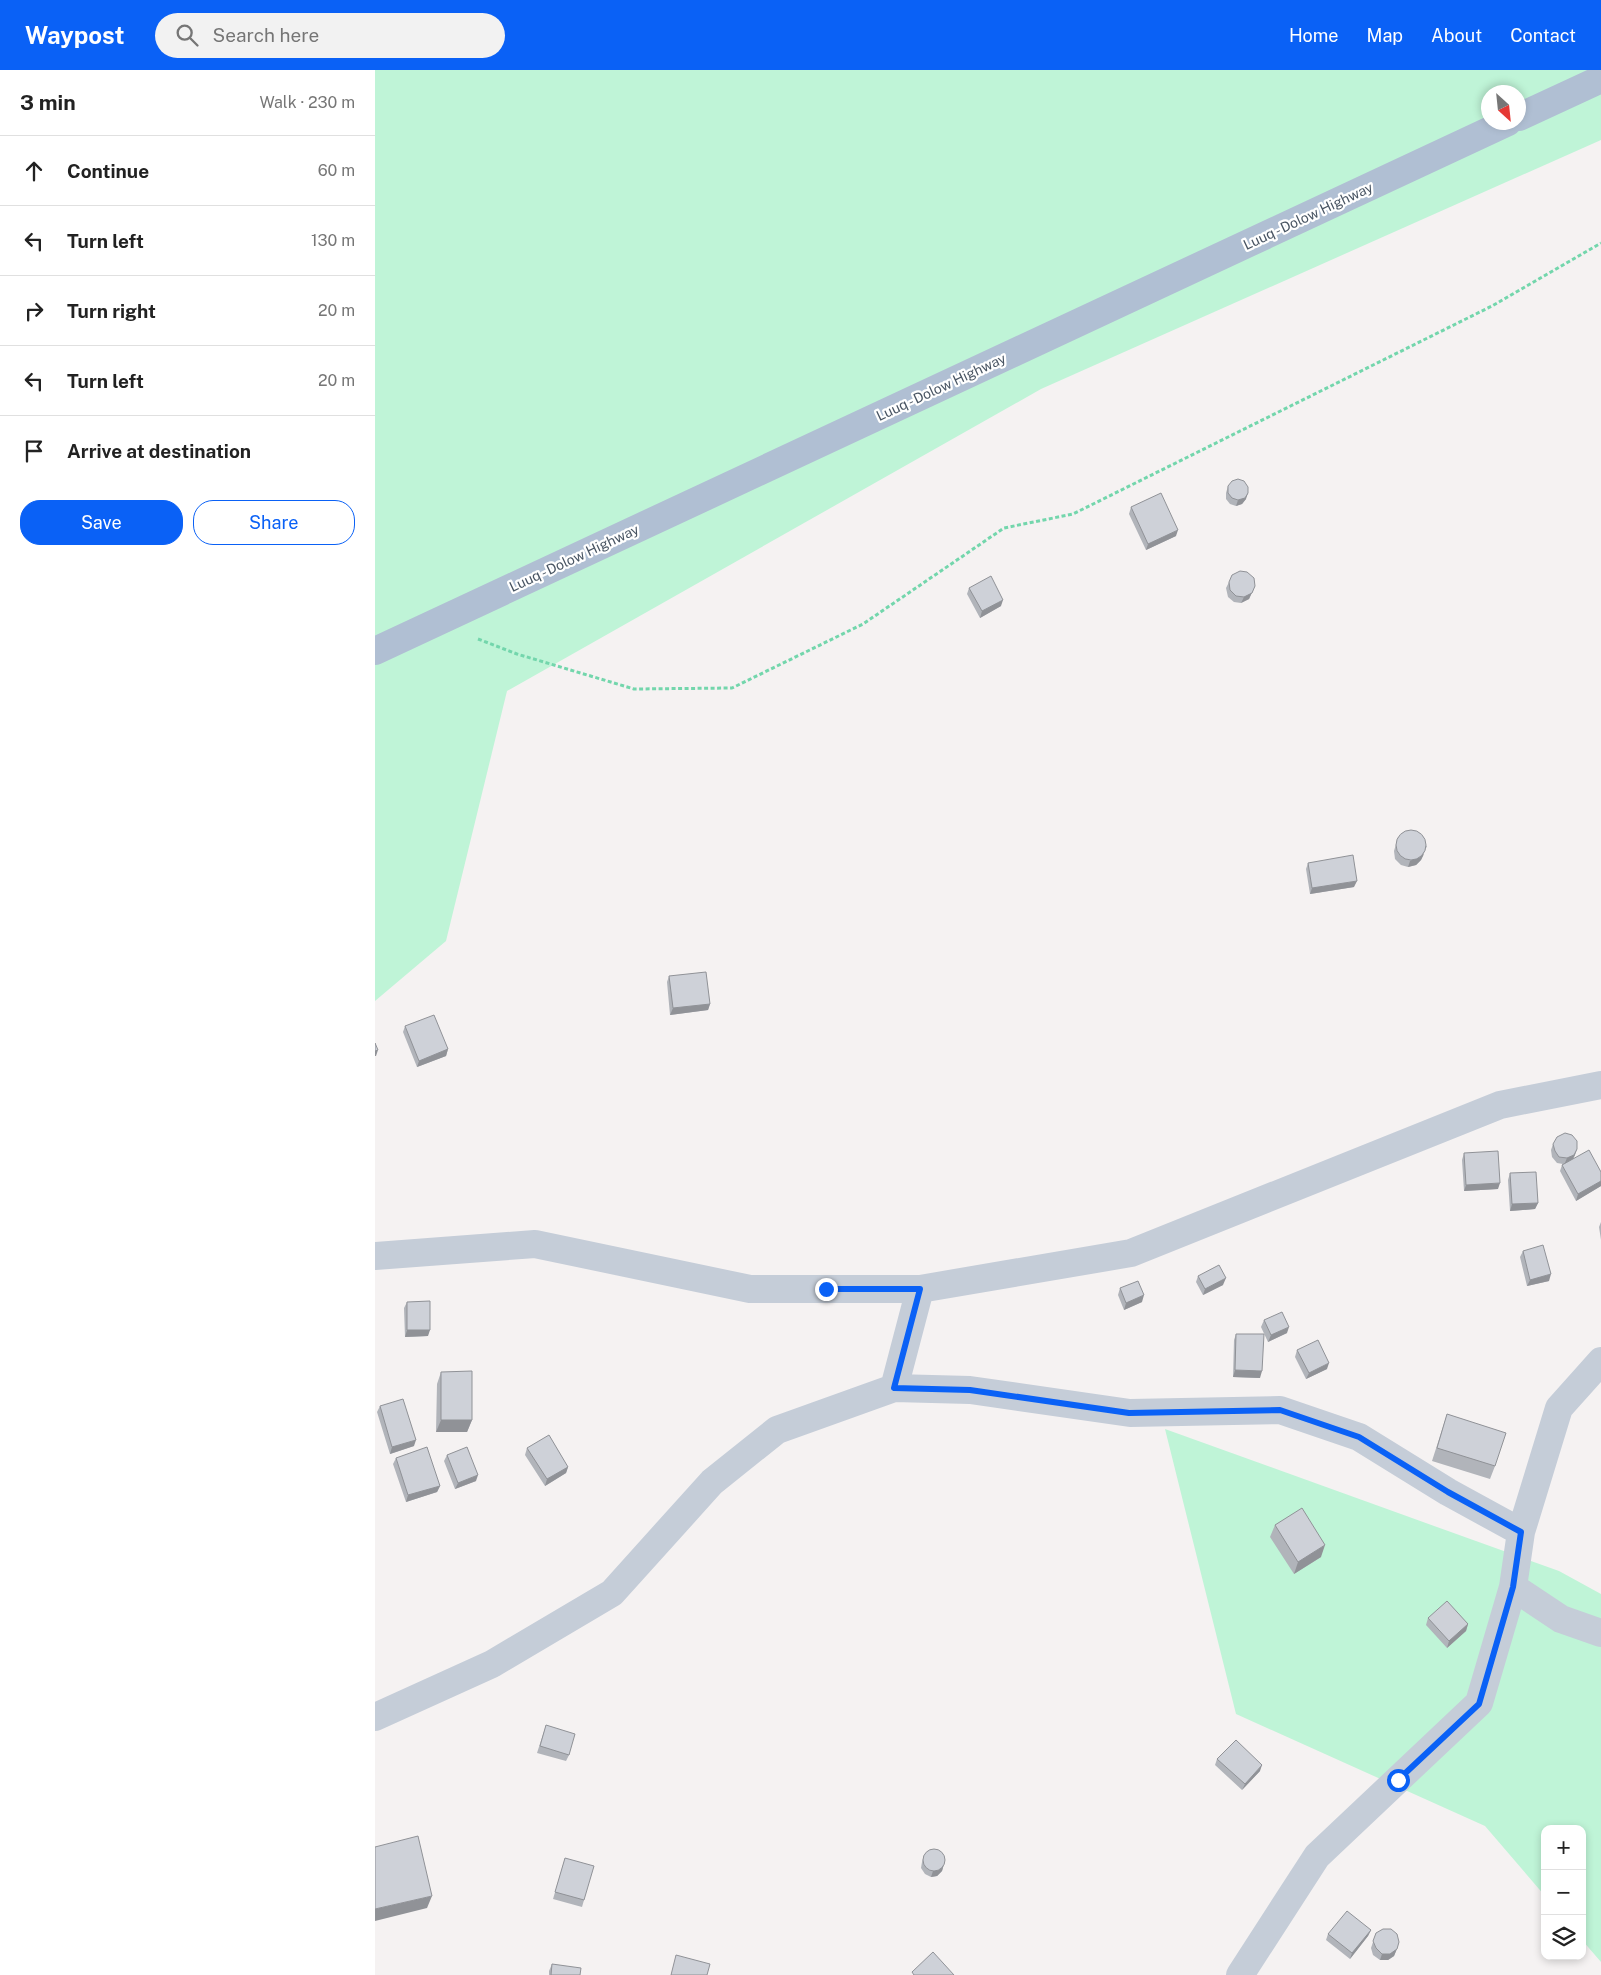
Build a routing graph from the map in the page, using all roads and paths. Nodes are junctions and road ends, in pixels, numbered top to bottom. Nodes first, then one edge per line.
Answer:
1 (1601, 79) edge
2 (1526, 115) edge
3 (1491, 130) edge
4 (1601, 243) edge
5 (436, 623) junction
6 (375, 651) edge
7 (1601, 1085) edge
8 (375, 1256) edge
9 (920, 1289) junction
10 (1601, 1361) edge
11 (894, 1388) junction
12 (1521, 1532) junction
13 (1513, 1587) junction
14 (1601, 1633) edge
15 (375, 1717) edge
16 (1240, 1975) edge

1 - 2 main road
3 - 5 main road, Luuq - Dolow Highway
4 - 5 path
5 - 6 main road, Luuq - Dolow Highway
7 - 9 street
8 - 9 street
9 - 11 street
10 - 12 street
11 - 12 street
11 - 15 street
12 - 13 street
13 - 14 street
13 - 16 street

